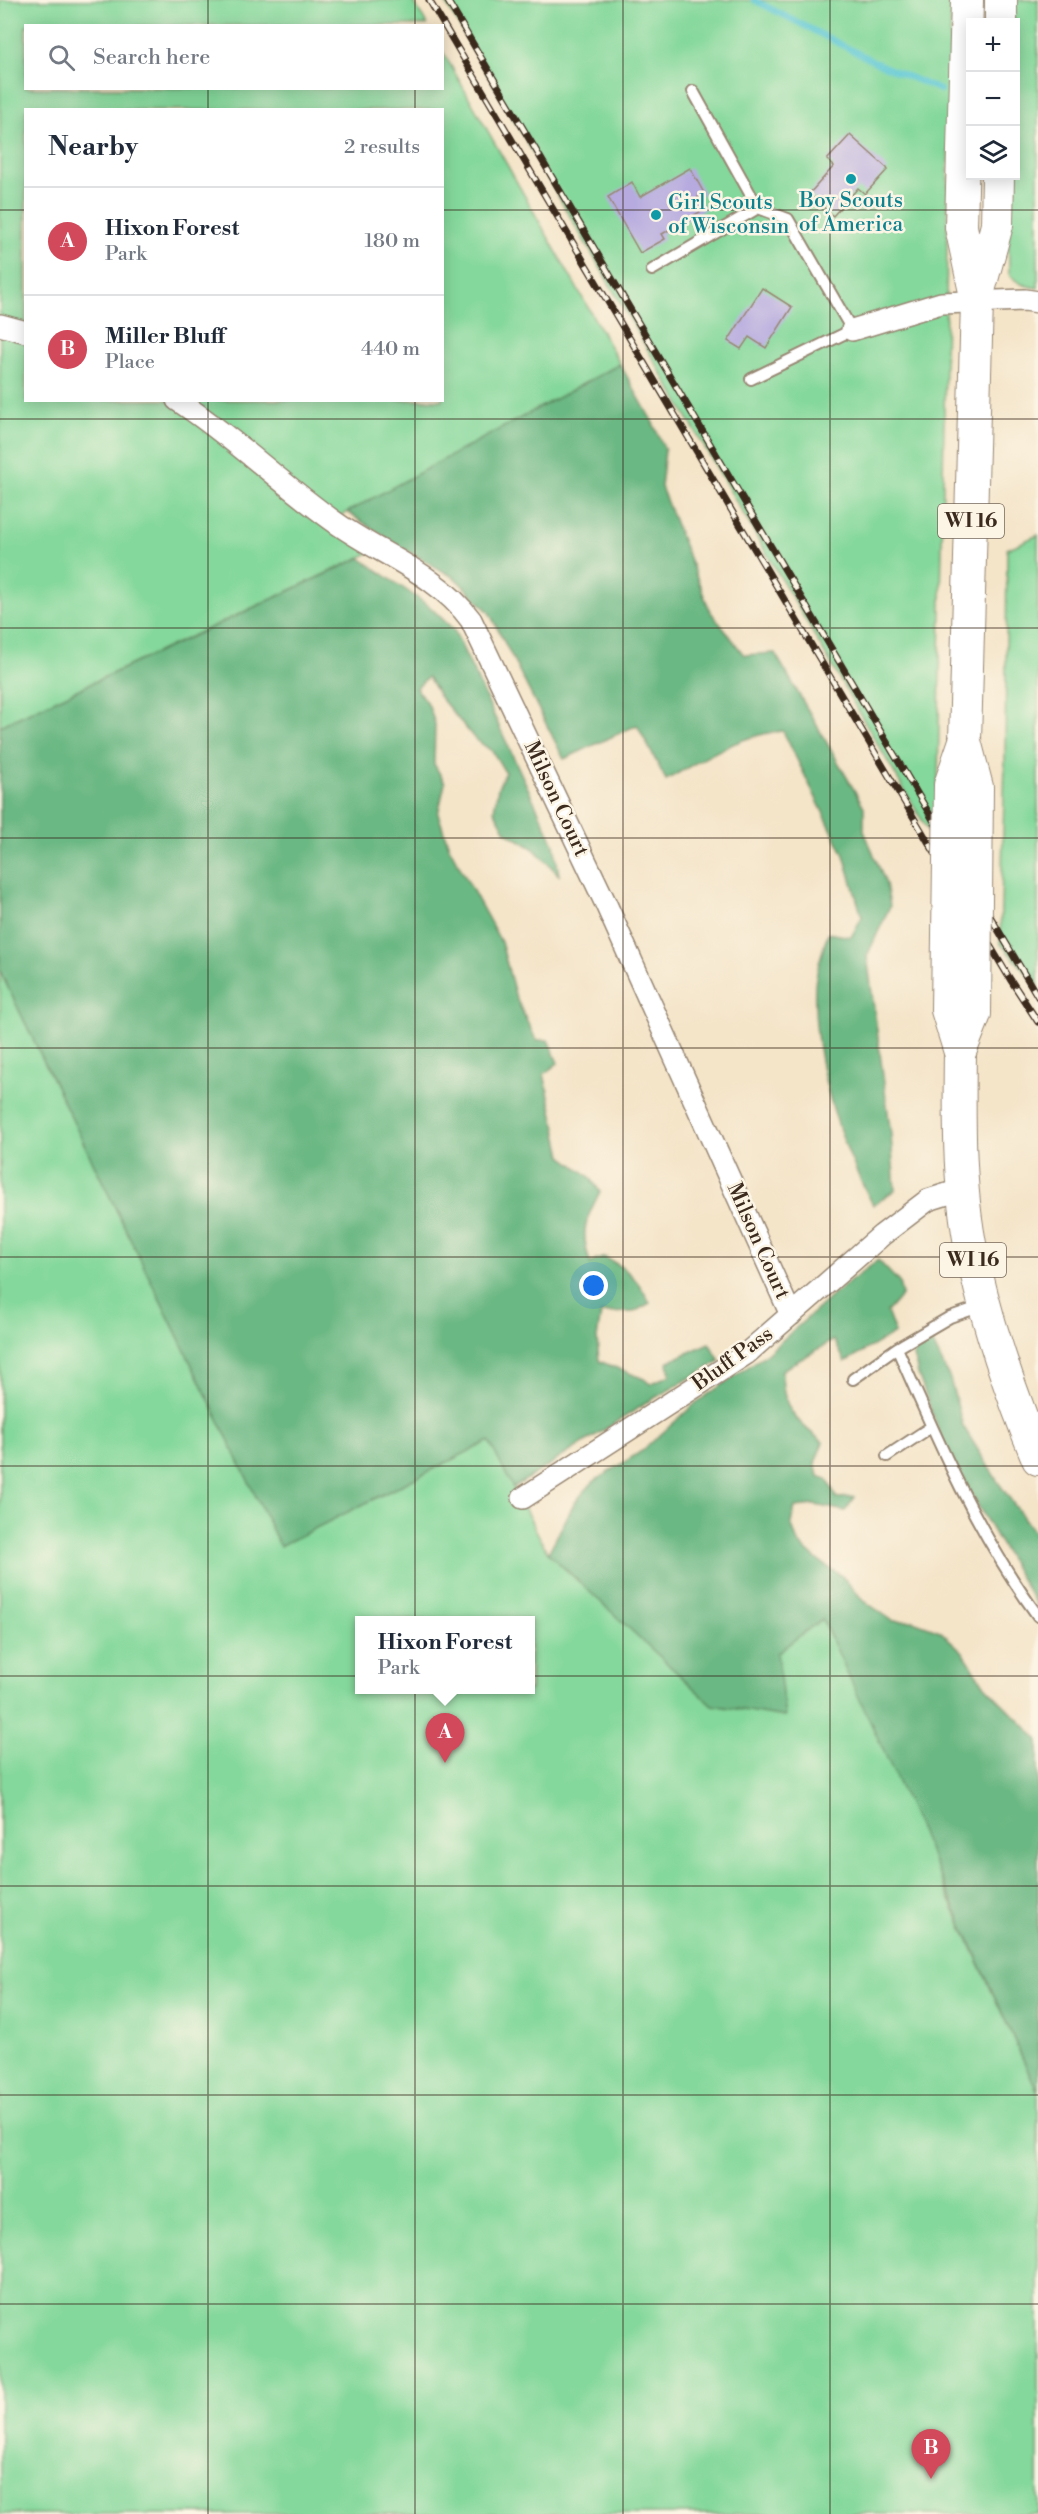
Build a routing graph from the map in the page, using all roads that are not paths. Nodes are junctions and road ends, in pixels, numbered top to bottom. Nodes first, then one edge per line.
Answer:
1 (967, 0) edge
2 (1001, 0) edge
3 (1000, 18) edge
4 (693, 91) dead end
5 (998, 180) edge
6 (758, 208) junction
7 (652, 270) dead end
8 (977, 301) junction
9 (1038, 302) edge
10 (0, 325) edge
11 (852, 330) junction
12 (24, 331) edge
13 (751, 379) dead end
14 (180, 402) edge
15 (963, 1189) junction
16 (985, 1305) junction
17 (791, 1315) junction
18 (897, 1348) junction
19 (853, 1379) dead end
20 (931, 1427) junction
21 (887, 1456) dead end
22 (1038, 1459) edge
23 (523, 1498) dead end
24 (1038, 1616) edge

1 - 8 main road, WI 16
2 - 3 main road
4 - 6 lane
5 - 8 main road, WI 16
6 - 7 lane
6 - 11 lane
8 - 9 street
8 - 11 street
8 - 15 main road, WI 16, bridge
10 - 12 street
11 - 13 lane
14 - 17 street, Milson Court
15 - 16 main road, WI 16
15 - 17 street, Bluff Pass
16 - 18 lane
16 - 22 main road, WI 16
17 - 23 street, Bluff Pass
18 - 19 lane
18 - 20 lane
20 - 21 lane
20 - 24 lane

